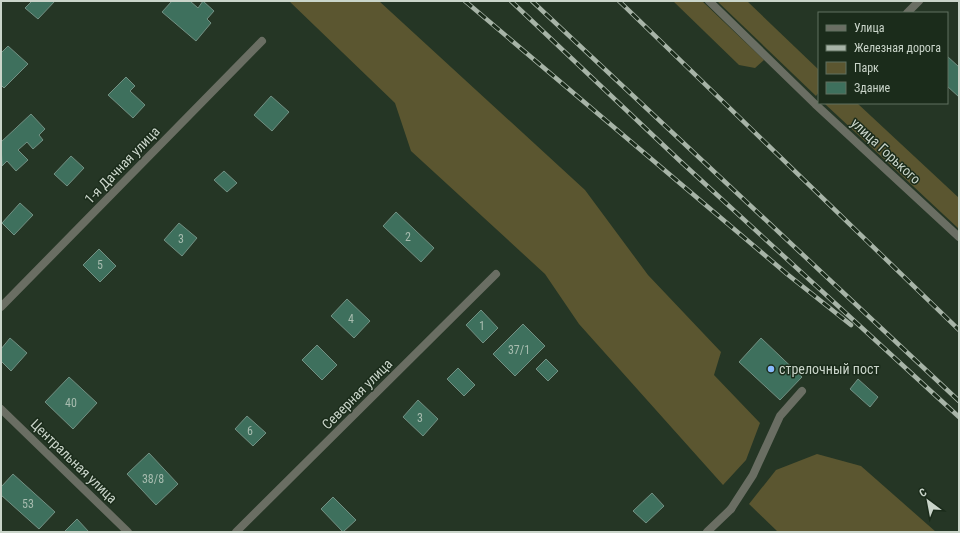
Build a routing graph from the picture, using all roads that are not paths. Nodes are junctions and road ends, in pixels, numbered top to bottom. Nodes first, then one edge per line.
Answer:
1 (708, 1) edge
2 (919, 1) edge
3 (908, 12) edge
4 (262, 41) dead end
5 (817, 102) edge
6 (819, 104) edge
7 (959, 237) edge
8 (496, 274) dead end
9 (1, 307) edge
10 (802, 391) dead end
11 (1, 409) edge
12 (128, 532) edge
13 (236, 532) edge
14 (707, 532) edge

1 - 5 street, улица Горького
2 - 3 street
4 - 9 street, 1-я Дачная улица
6 - 7 street, улица Горького
8 - 13 street, Северная улица
10 - 14 street
11 - 12 street, Центральная улица

